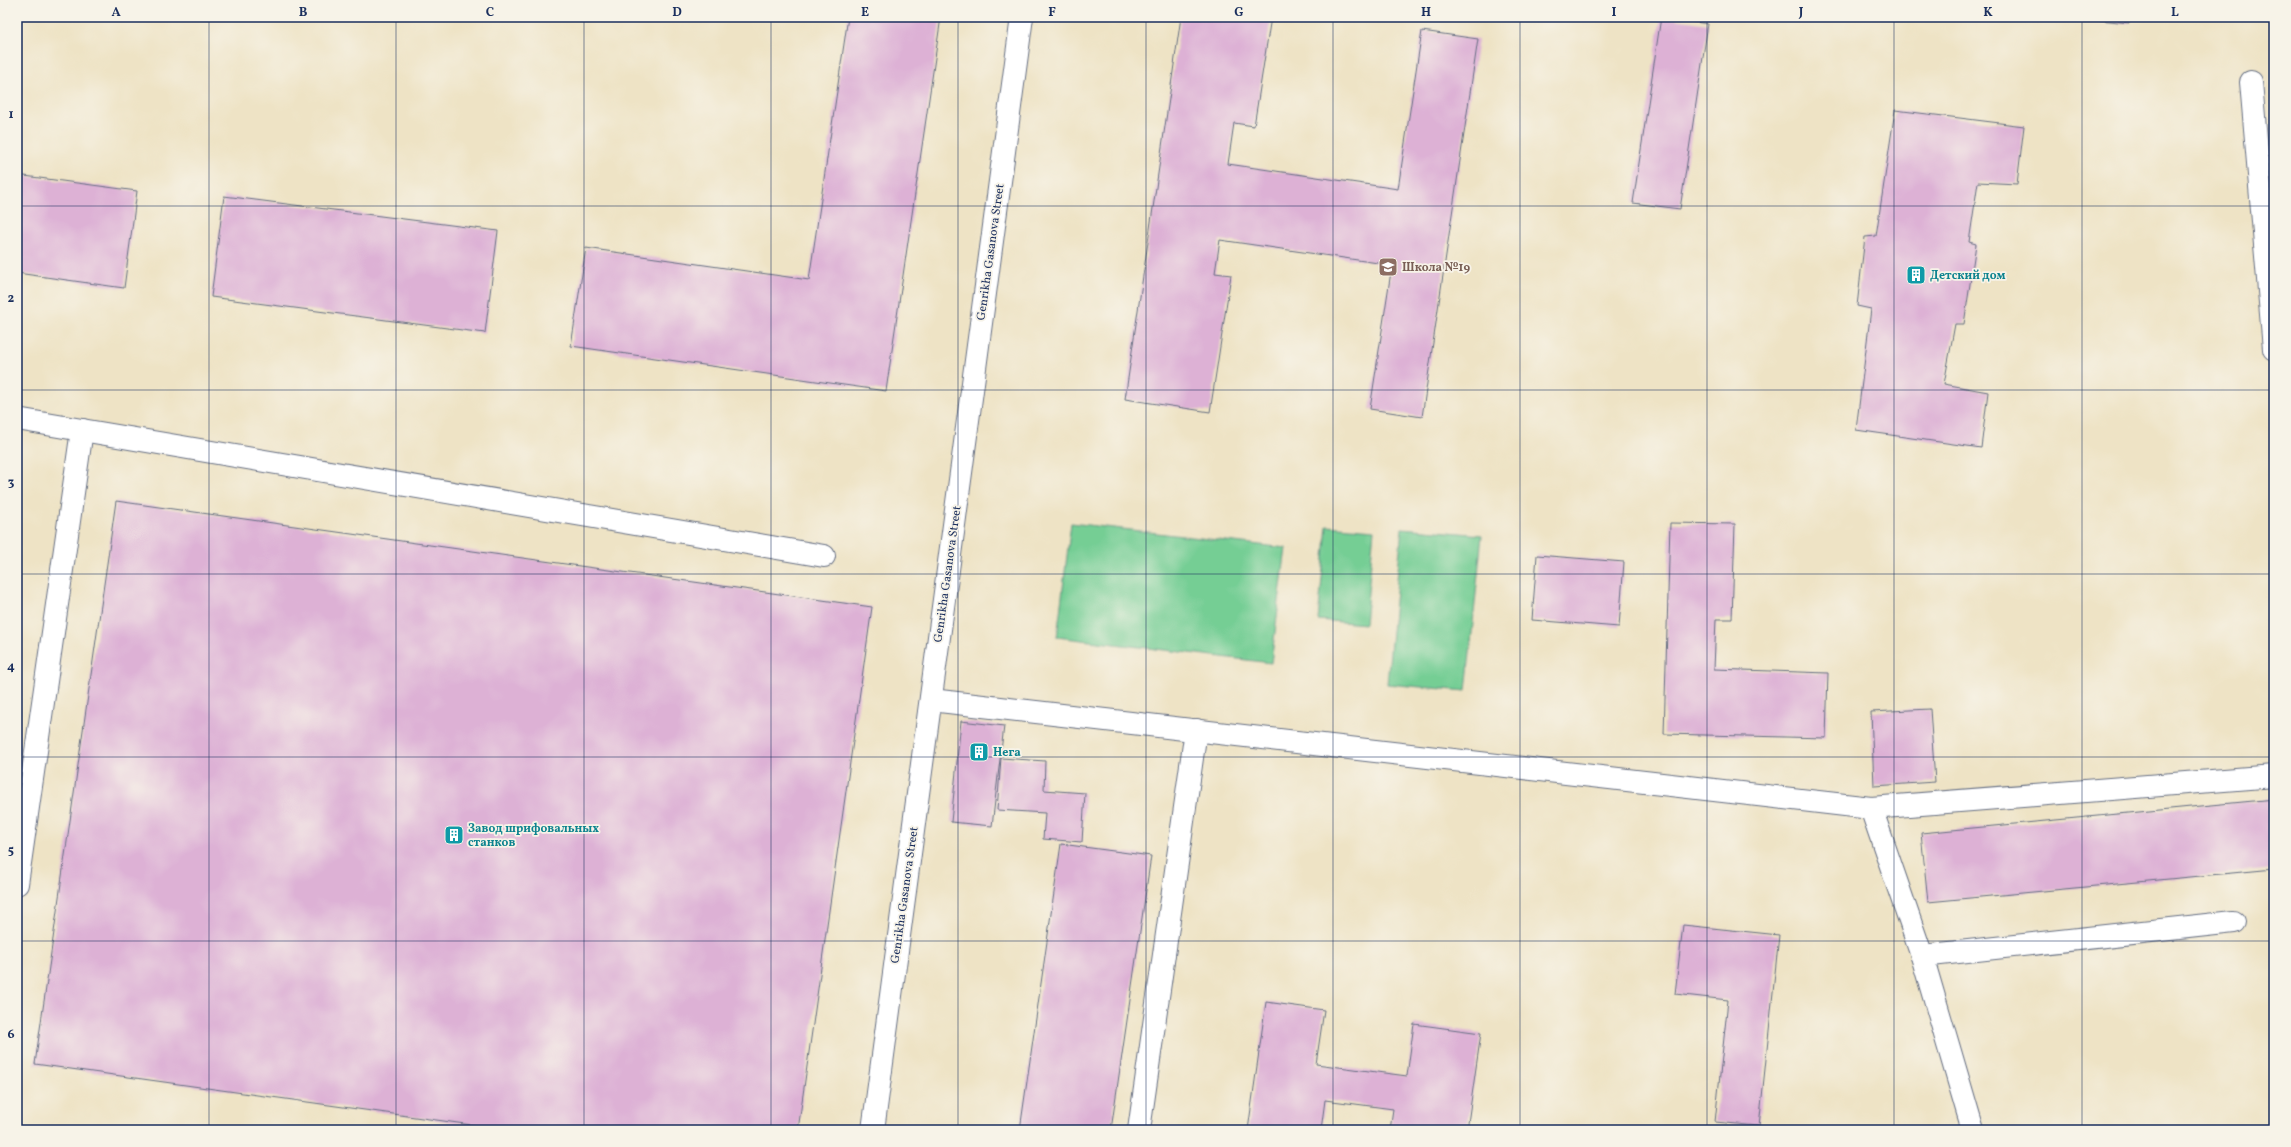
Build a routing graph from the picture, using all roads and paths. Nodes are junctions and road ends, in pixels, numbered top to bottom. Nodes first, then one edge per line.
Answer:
1 (1022, 17) edge
2 (2252, 82) dead end
3 (2274, 349) edge
4 (17, 419) edge
5 (82, 430) junction
6 (824, 556) dead end
7 (930, 700) junction
8 (1196, 730) junction
9 (2274, 776) edge
10 (1871, 808) junction
11 (17, 884) edge
12 (2234, 922) dead end
13 (1922, 956) junction
14 (873, 1130) edge
15 (1140, 1130) edge
16 (1973, 1130) edge

1 - 7 street, Genrikha Gasanova Street
2 - 3 street
4 - 5 street
5 - 6 street
5 - 11 street
7 - 8 street
7 - 14 street, Genrikha Gasanova Street
8 - 10 street
8 - 15 street
9 - 10 street
10 - 13 street
12 - 13 street
13 - 16 street

